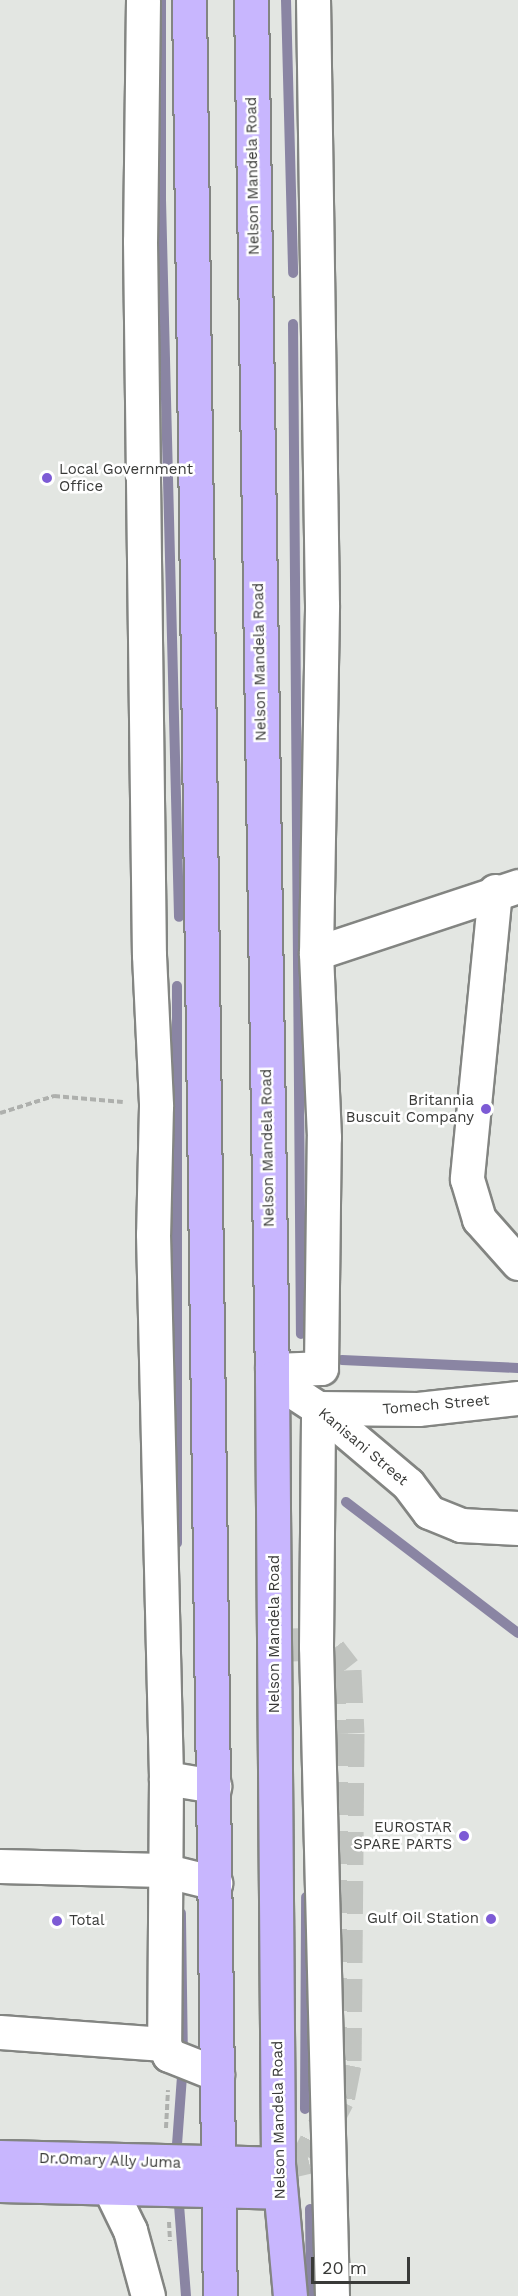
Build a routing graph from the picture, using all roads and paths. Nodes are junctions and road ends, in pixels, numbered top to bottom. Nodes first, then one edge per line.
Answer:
1 (143, 0) edge
2 (189, 0) edge
3 (251, 0) edge
4 (313, 0) edge
5 (506, 889) edge
6 (316, 953) junction
7 (156, 1106) junction
8 (0, 1113) edge
9 (518, 1263) edge
10 (272, 1374) junction
11 (518, 1398) edge
12 (318, 1408) junction
13 (518, 1528) edge
14 (166, 1778) junction
15 (214, 1786) junction
16 (0, 1866) edge
17 (163, 1870) junction
18 (215, 1883) junction
19 (0, 2032) edge
20 (164, 2044) junction
21 (217, 2074) junction
22 (0, 2157) edge
23 (219, 2177) junction
24 (279, 2178) junction
25 (0, 2185) edge
26 (109, 2187) junction
27 (148, 2296) edge
28 (220, 2296) edge
29 (290, 2296) edge
30 (332, 2296) edge

1 - 7 street
2 - 15 main road
3 - 10 main road, Nelson Mandela Road
4 - 6 street
5 - 6 street
5 - 9 street
6 - 10 street
7 - 8 path
7 - 14 street
10 - 12 street, Kanisani Street
10 - 24 main road, Nelson Mandela Road
11 - 12 street, Tomech Street
12 - 13 street, Kanisani Street
12 - 30 street
14 - 15 street
14 - 17 street
15 - 18 main road
16 - 17 street
17 - 18 street
17 - 20 street
18 - 21 main road
19 - 20 street
20 - 21 street
21 - 23 main road
22 - 23 main road, Dr.Omary Ally Juma
23 - 24 main road
23 - 26 main road, Dr.Omary Ally Juma
23 - 28 main road
24 - 29 main road, Nelson Mandela Road
25 - 26 main road, Dr.Omary Ally Juma
26 - 27 street

